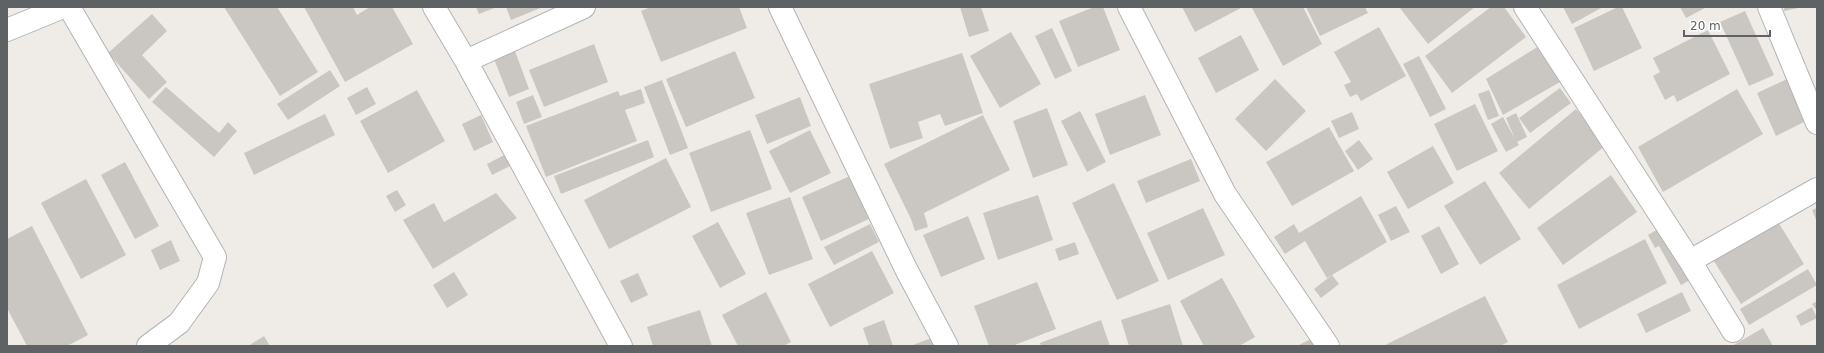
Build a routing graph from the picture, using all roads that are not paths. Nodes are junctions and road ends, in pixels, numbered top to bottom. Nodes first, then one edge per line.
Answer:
1 (63, 7) edge
2 (69, 7) edge
3 (434, 7) edge
4 (584, 7) edge
5 (780, 7) edge
6 (1129, 7) edge
7 (1524, 7) edge
8 (1769, 7) edge
9 (7, 30) edge
10 (466, 61) junction
11 (1817, 123) edge
12 (1817, 189) edge
13 (1690, 261) junction
14 (1733, 331) dead end
15 (148, 346) edge
16 (622, 346) edge
17 (947, 346) edge
18 (1328, 346) edge

1 - 9 street
2 - 15 street
3 - 10 street
4 - 10 street
5 - 17 street
6 - 18 street
7 - 13 street
8 - 11 street
10 - 16 street
12 - 13 street
13 - 14 street

